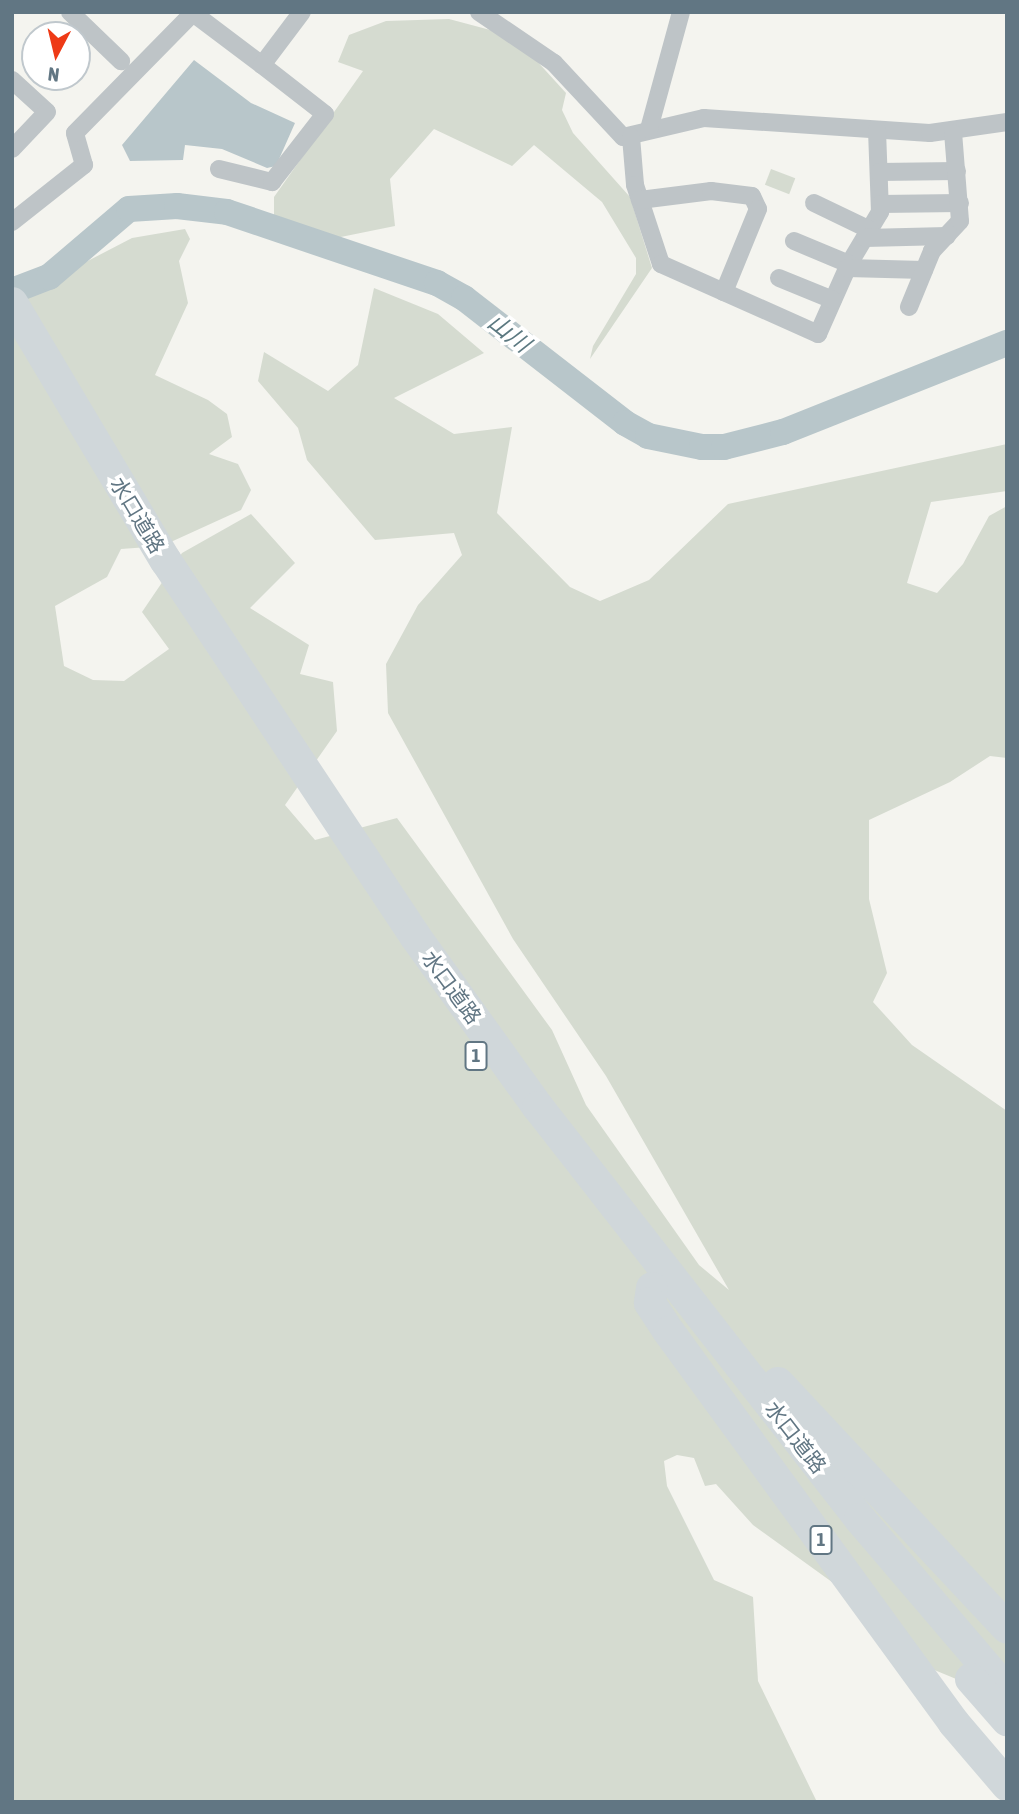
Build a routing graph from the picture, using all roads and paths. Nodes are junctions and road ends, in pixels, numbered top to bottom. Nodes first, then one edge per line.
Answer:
1 (70, 12) edge
2 (193, 12) edge
3 (302, 12) edge
4 (479, 12) edge
5 (511, 12) edge
6 (681, 12) edge
7 (503, 30) junction
8 (121, 61) dead end
9 (262, 65) junction
10 (12, 80) edge
11 (1007, 122) edge
12 (649, 129) junction
13 (877, 130) junction
14 (953, 133) junction
15 (631, 137) junction
16 (12, 149) edge
17 (219, 169) dead end
18 (957, 171) junction
19 (878, 172) junction
20 (640, 200) junction
21 (814, 203) dead end
22 (880, 204) junction
23 (960, 204) junction
24 (12, 222) edge
25 (868, 234) junction
26 (947, 236) junction
27 (794, 241) dead end
28 (848, 266) junction
29 (925, 270) junction
30 (779, 278) dead end
31 (724, 292) junction
32 (833, 300) junction
33 (909, 307) dead end
34 (16, 322) edge
35 (634, 1230) junction
36 (652, 1288) junction
37 (1007, 1628) edge
38 (1007, 1691) edge
39 (1007, 1720) edge
40 (1007, 1784) edge
41 (990, 1802) edge

1 - 8 street
2 - 9 street
2 - 24 street
3 - 9 street
4 - 7 street
5 - 7 street
6 - 12 street
7 - 15 street
9 - 17 street
10 - 16 street
11 - 14 street
12 - 13 street
12 - 15 street
13 - 14 street
13 - 19 street
14 - 18 street
15 - 20 street
18 - 19 street
18 - 23 street
19 - 22 street
20 - 31 street
20 - 31 street
21 - 25 street
22 - 23 street
22 - 25 street
23 - 26 street
25 - 26 street
25 - 28 street
26 - 29 street
27 - 28 street
28 - 29 street
28 - 32 street
29 - 33 street
30 - 32 street
31 - 32 street
34 - 35 highway, 水口道路 / 1
34 - 36 highway, 水口道路 / 1
35 - 37 highway, 1
35 - 38 highway, 水口道路 / 1
36 - 39 highway, 水口道路 / 1
36 - 40 highway, 1
40 - 41 highway

